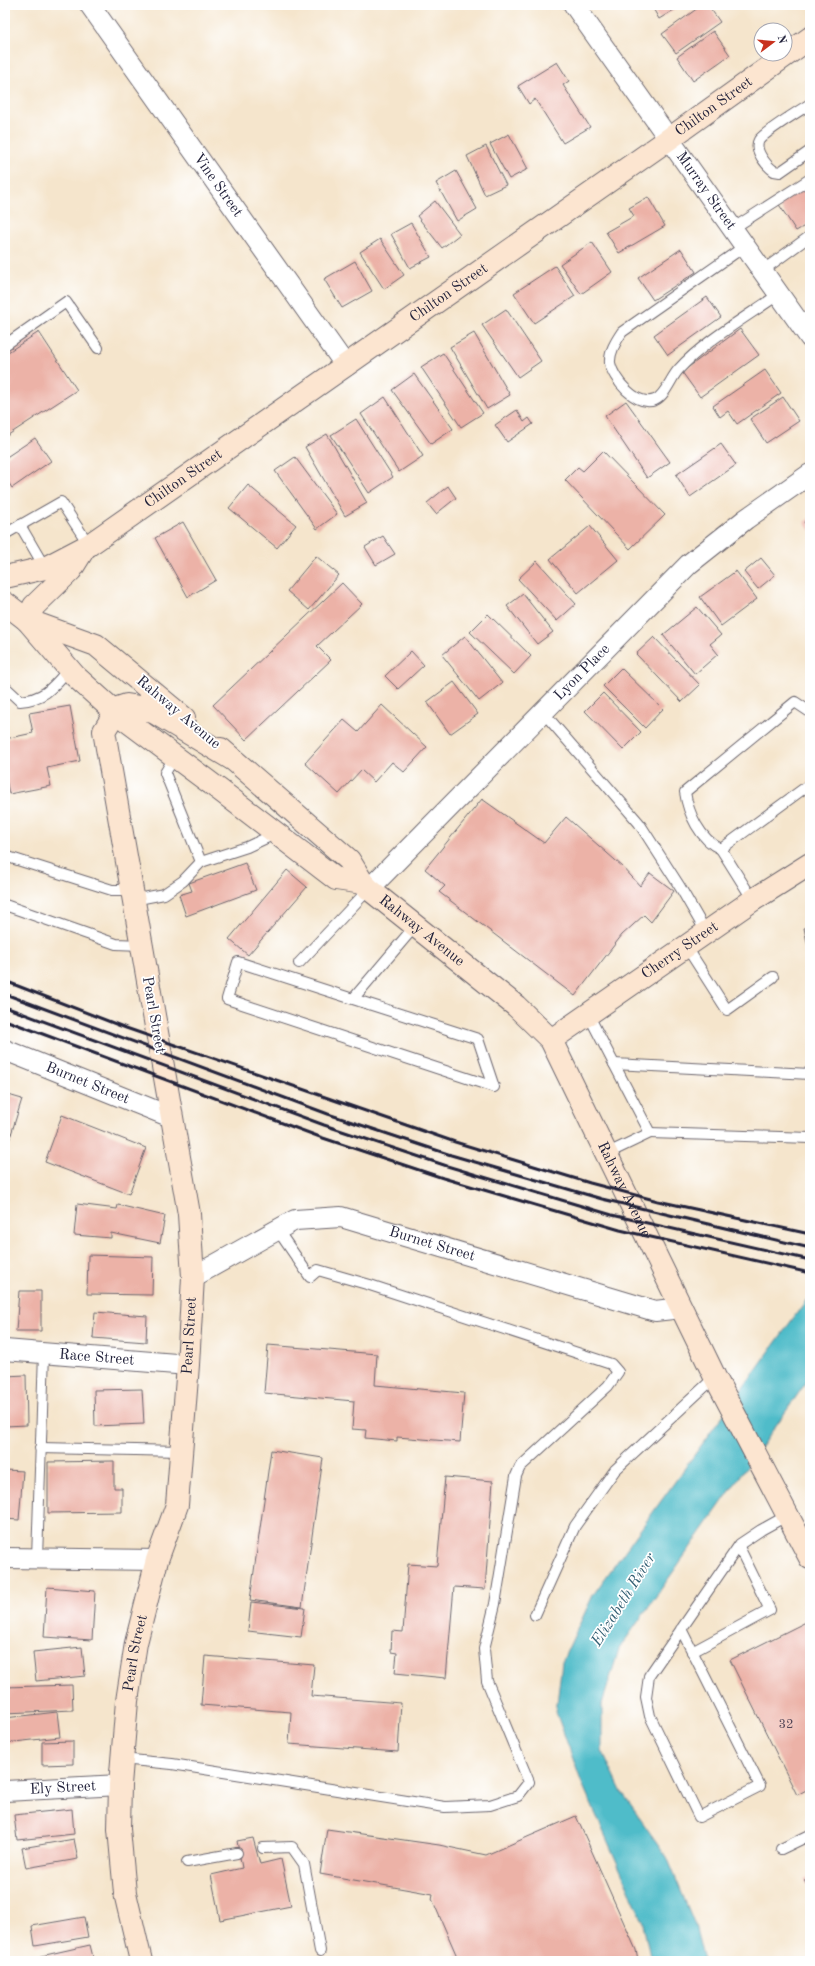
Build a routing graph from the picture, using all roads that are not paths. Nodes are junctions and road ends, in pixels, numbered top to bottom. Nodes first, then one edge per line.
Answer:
1 (90, 5) edge
2 (574, 5) edge
3 (810, 38) edge
4 (810, 104) edge
5 (669, 139) junction
6 (810, 151) edge
7 (810, 179) edge
8 (732, 229) junction
9 (810, 236) edge
10 (745, 246) junction
11 (762, 271) junction
12 (779, 294) junction
13 (810, 338) edge
14 (5, 345) edge
15 (98, 348) dead end
16 (346, 366) junction
17 (810, 474) edge
18 (20, 525) junction
19 (5, 534) edge
20 (87, 546) junction
21 (44, 568) junction
22 (5, 577) edge
23 (5, 604) edge
24 (27, 620) junction
25 (69, 669) junction
26 (5, 687) edge
27 (115, 712) junction
28 (543, 712) junction
29 (810, 712) edge
30 (175, 756) junction
31 (232, 759) junction
32 (810, 784) edge
33 (277, 833) junction
34 (721, 848) junction
35 (5, 856) edge
36 (201, 862) junction
37 (810, 864) edge
38 (366, 886) junction
39 (132, 895) junction
40 (753, 900) junction
41 (5, 905) edge
42 (415, 926) junction
43 (706, 932) junction
44 (141, 944) junction
45 (686, 946) junction
46 (299, 963) dead end
47 (773, 977) dead end
48 (354, 999) junction
49 (588, 1014) junction
50 (551, 1040) junction
51 (5, 1050) edge
52 (614, 1064) junction
53 (810, 1074) edge
54 (171, 1117) junction
55 (650, 1133) junction
56 (810, 1138) edge
57 (606, 1154) junction
58 (277, 1230) junction
59 (193, 1277) junction
60 (681, 1308) junction
61 (5, 1350) edge
62 (44, 1353) junction
63 (188, 1365) junction
64 (715, 1377) junction
65 (40, 1448) junction
66 (182, 1451) junction
67 (788, 1515) junction
68 (739, 1547) junction
69 (5, 1558) edge
70 (37, 1558) junction
71 (810, 1558) edge
72 (157, 1560) junction
73 (535, 1615) dead end
74 (681, 1629) junction
75 (692, 1652) junction
76 (122, 1759) junction
77 (120, 1785) junction
78 (5, 1791) edge
79 (810, 1835) edge
80 (263, 1848) dead end
81 (781, 1849) dead end
82 (237, 1853) dead end
83 (187, 1862) dead end
84 (320, 1951) dead end
85 (141, 1961) edge

1 - 16 street, Vine Street
2 - 5 street, Murray Street
3 - 5 main road, Chilton Street
4 - 6 lane
5 - 8 street, Murray Street
5 - 16 main road, Chilton Street
7 - 8 lane
8 - 10 street, Murray Street
9 - 11 lane
10 - 11 street, Murray Street
10 - 12 lane
11 - 12 street, Murray Street
12 - 13 street, Murray Street
14 - 15 lane
16 - 20 main road, Chilton Street
17 - 28 street, Lyon Place
18 - 19 lane
18 - 20 lane
18 - 21 lane
20 - 21 main road, Chilton Street
20 - 24 main road, Chilton Street
21 - 22 main road, Chilton Street
23 - 24 main road, Rahway Avenue
24 - 25 main road, Rahway Avenue
24 - 31 main road, Rahway Avenue
25 - 26 lane
25 - 27 main road, Rahway Avenue
27 - 30 main road, Rahway Avenue
27 - 31 main road
27 - 39 main road, Pearl Street
28 - 38 street, Lyon Place
28 - 43 lane
29 - 34 lane
30 - 33 main road, Rahway Avenue
30 - 36 lane
31 - 38 main road, Rahway Avenue
32 - 34 lane
33 - 36 lane
33 - 38 main road, Rahway Avenue
34 - 40 lane
35 - 39 lane
36 - 39 lane
37 - 40 main road, Cherry Street
38 - 42 main road, Rahway Avenue
38 - 46 lane
39 - 44 main road, Pearl Street
40 - 43 main road, Cherry Street
41 - 44 lane
42 - 48 lane
42 - 50 main road, Rahway Avenue
43 - 45 main road, Cherry Street
44 - 54 main road, Pearl Street
45 - 47 lane
45 - 49 main road, Cherry Street
48 - 48 lane
49 - 50 main road, Cherry Street
49 - 52 lane
50 - 57 main road, Rahway Avenue
51 - 54 street, Burnet Street
52 - 53 lane
52 - 55 lane
54 - 59 main road, Pearl Street
55 - 56 lane
55 - 57 lane
57 - 60 main road, Rahway Avenue
58 - 59 street, Burnet Street
58 - 60 street, Burnet Street
58 - 76 lane
59 - 63 main road, Pearl Street
60 - 64 main road, Rahway Avenue
61 - 62 street, Race Street
62 - 63 street, Race Street
62 - 65 lane
63 - 66 main road, Pearl Street
64 - 67 main road, Rahway Avenue
64 - 73 lane
65 - 66 lane
65 - 70 lane
66 - 72 main road, Pearl Street
67 - 68 lane
67 - 71 main road, Rahway Avenue
68 - 74 lane
68 - 75 lane
69 - 70 street
70 - 72 street
72 - 76 main road, Pearl Street
74 - 75 lane
74 - 75 lane
76 - 77 main road, Pearl Street
77 - 78 street, Ely Street
77 - 85 main road, Pearl Street
79 - 81 lane
80 - 84 lane
82 - 83 lane

